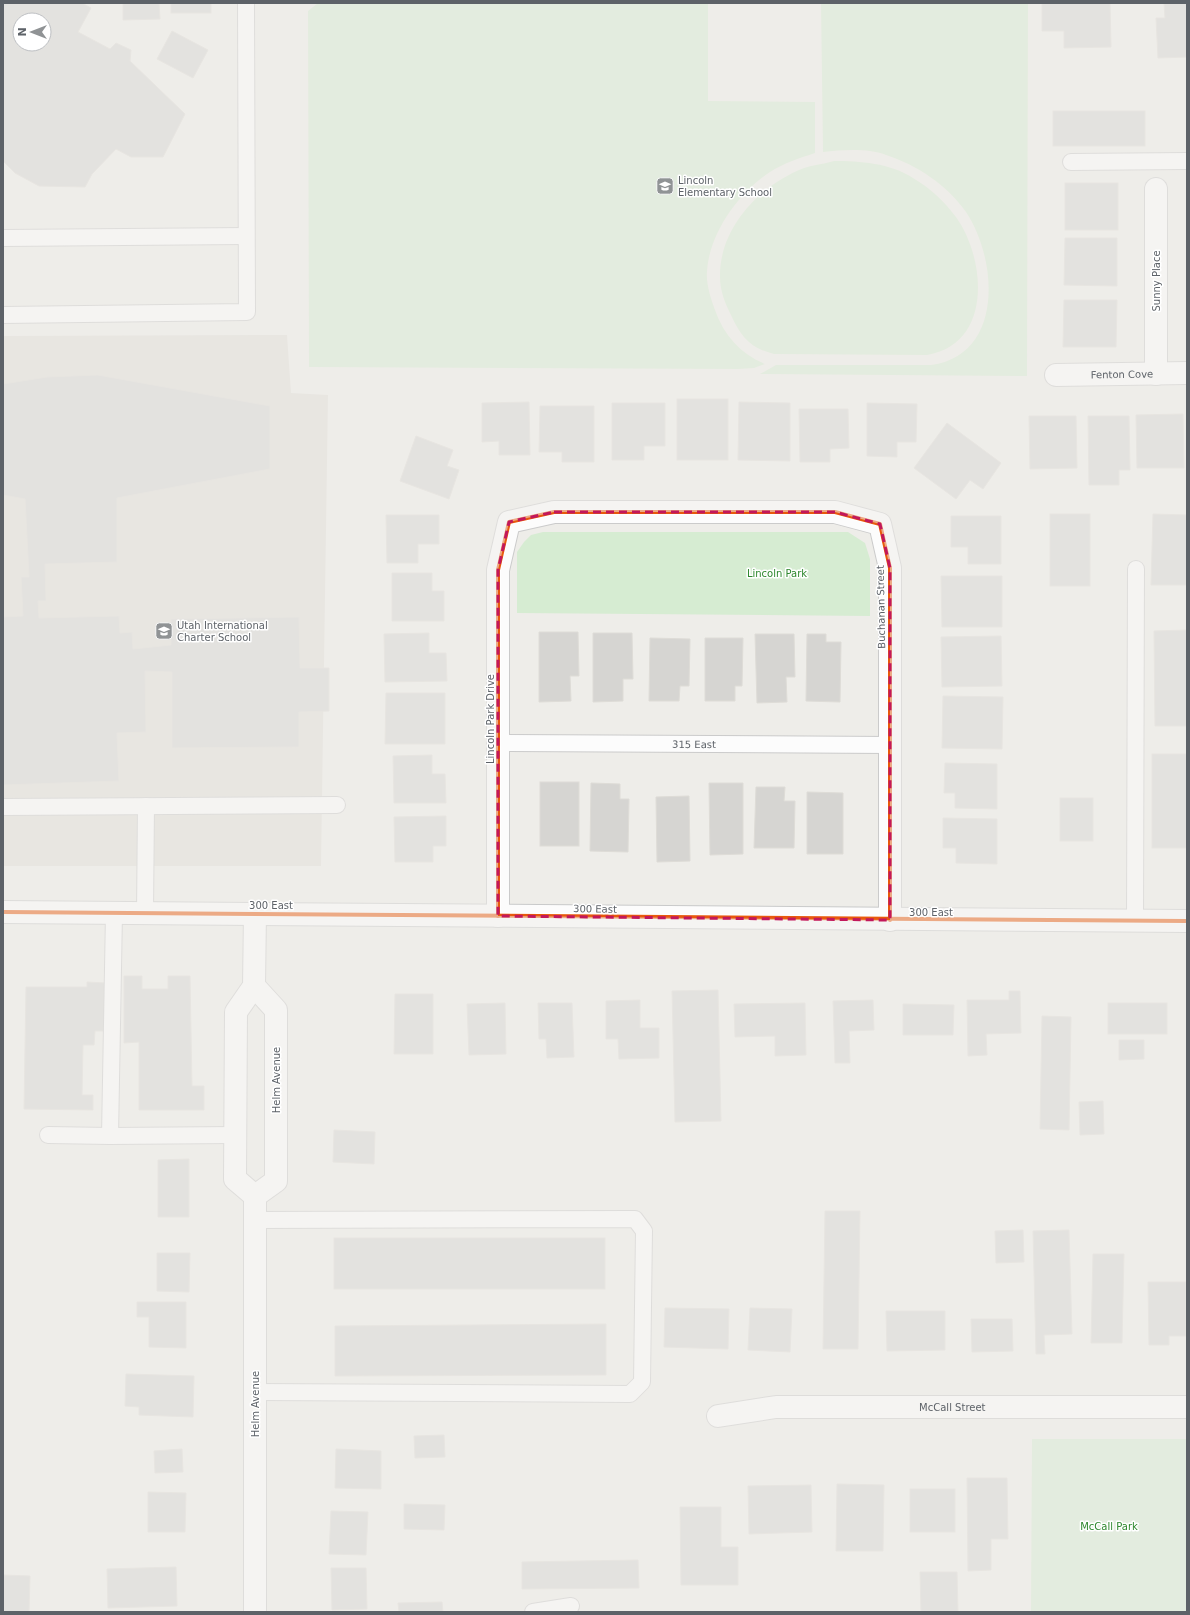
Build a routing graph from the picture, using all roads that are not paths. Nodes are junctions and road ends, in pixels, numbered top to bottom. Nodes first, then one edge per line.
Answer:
1 (246, 3) edge
2 (1187, 161) edge
3 (1071, 162) dead end
4 (1156, 189) dead end
5 (246, 236) junction
6 (3, 238) edge
7 (3, 315) edge
8 (1187, 373) edge
9 (1156, 374) junction
10 (1056, 375) dead end
11 (509, 522) joint
12 (1136, 569) dead end
13 (498, 743) junction
14 (890, 745) junction
15 (337, 805) dead end
16 (146, 806) junction
17 (3, 807) edge
18 (3, 912) edge
19 (114, 913) junction
20 (145, 913) junction
21 (255, 913) junction
22 (498, 916) junction
23 (890, 920) junction
24 (1135, 920) junction
25 (1187, 921) edge
26 (254, 986) junction
27 (48, 1135) dead end
28 (235, 1135) junction
29 (110, 1136) junction
30 (255, 1196) junction
31 (255, 1220) junction
32 (255, 1392) junction
33 (1187, 1407) edge
34 (718, 1416) dead end
35 (570, 1606) dead end
36 (255, 1612) edge
37 (533, 1612) edge

1 - 5 lane
2 - 3 lane
4 - 9 street, Sunny Place
5 - 6 lane
5 - 7 lane
8 - 9 street, Fenton Cove
9 - 10 street, Fenton Cove
11 - 13 street, Lincoln Park Drive
11 - 14 street, Buchanan Street
12 - 24 lane
13 - 14 lane, 315 East
13 - 22 street, Lincoln Park Drive
14 - 23 street, Buchanan Street
15 - 16 lane
16 - 17 lane
16 - 20 lane
18 - 19 street, 300 East
19 - 20 street, 300 East
19 - 29 lane
20 - 21 street, 300 East
21 - 22 street, 300 East
21 - 26 street
22 - 23 street, 300 East
23 - 24 street, 300 East
24 - 25 street, 300 East
26 - 28 street
26 - 30 street, Helm Avenue
27 - 29 lane
28 - 29 lane
28 - 30 street
30 - 31 street, Helm Avenue
31 - 32 street, Helm Avenue
31 - 32 lane
32 - 36 street, Helm Avenue
33 - 34 street, McCall Street
35 - 37 lane

